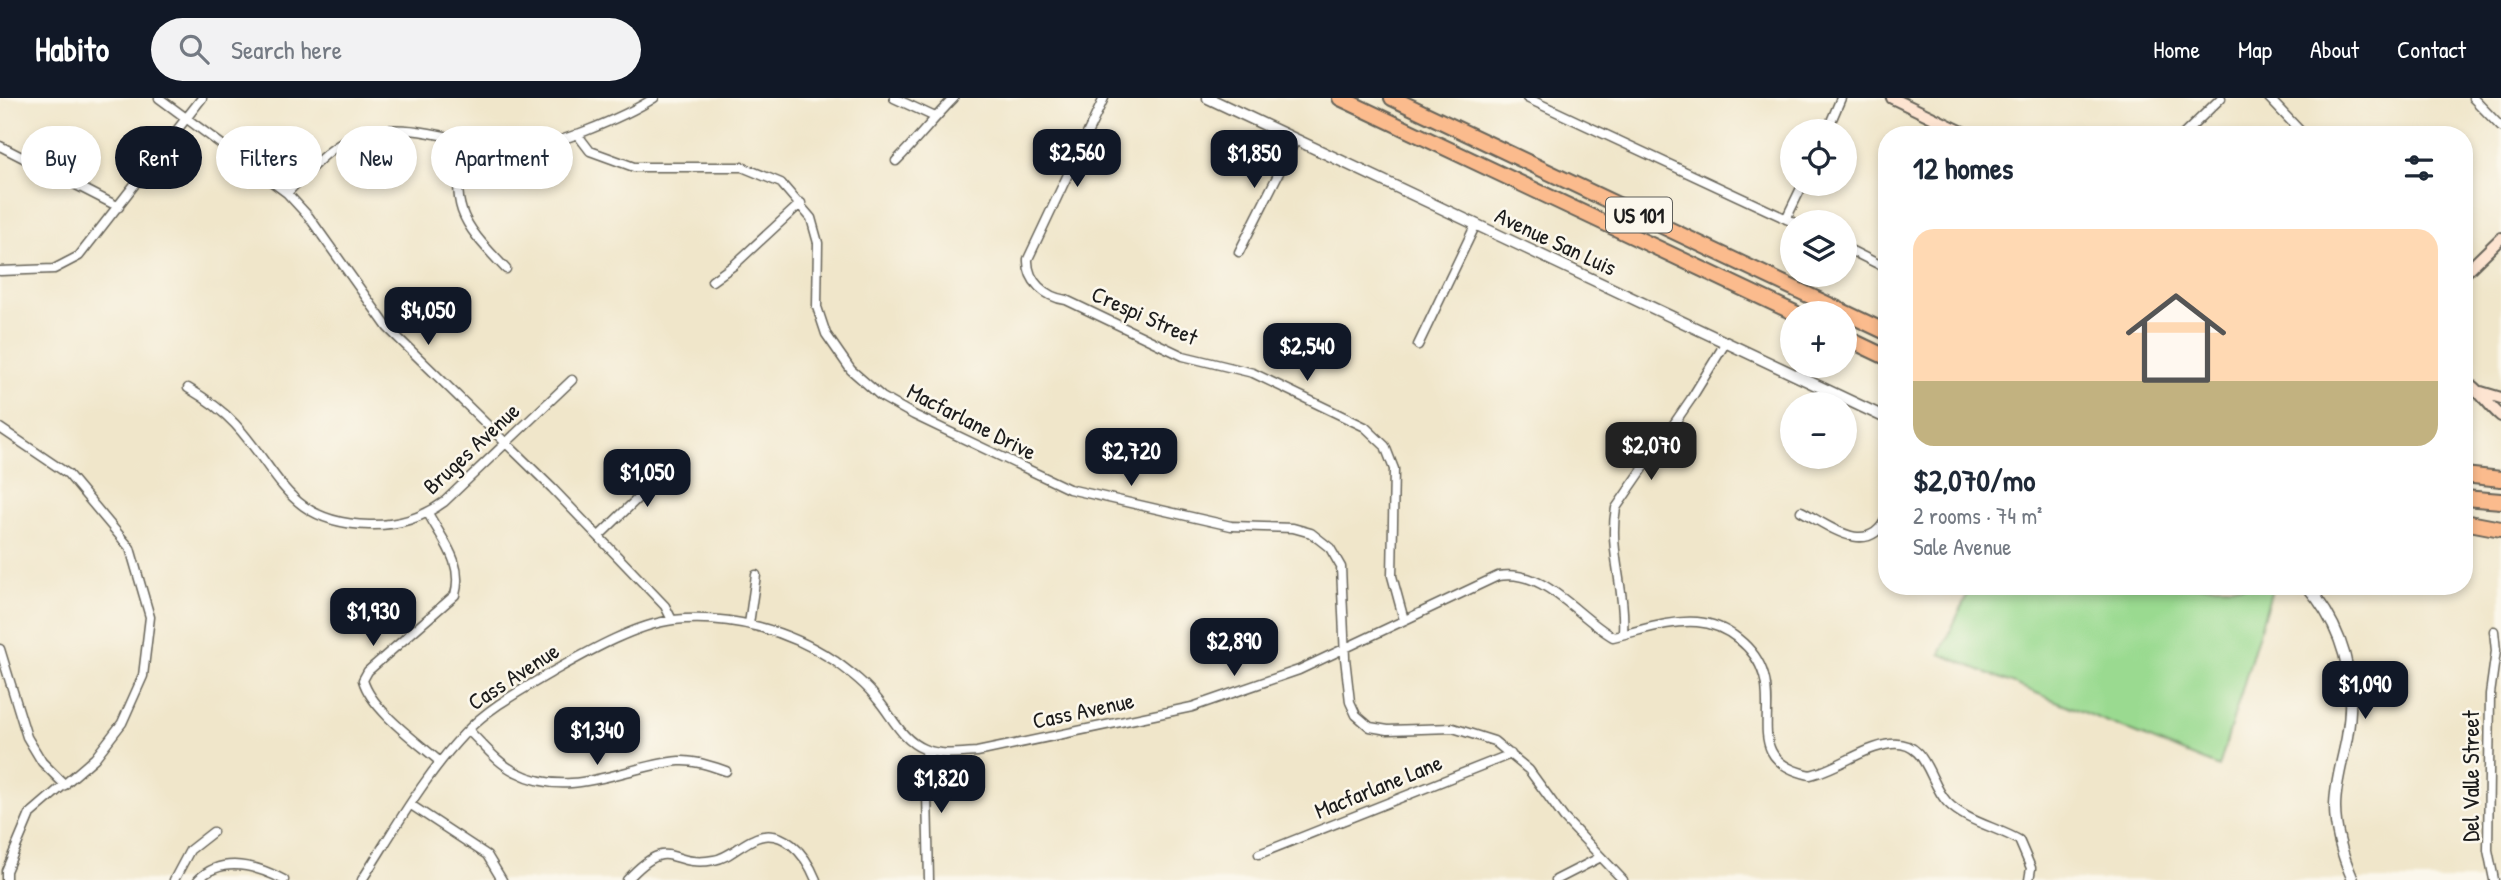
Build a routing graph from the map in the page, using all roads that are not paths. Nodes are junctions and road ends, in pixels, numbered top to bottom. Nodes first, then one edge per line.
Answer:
1 (159, 98) edge
2 (202, 98) edge
3 (654, 98) edge
4 (894, 98) edge
5 (954, 98) edge
6 (1104, 98) edge
7 (1208, 98) edge
8 (1340, 98) edge
9 (1392, 98) edge
10 (1841, 98) edge
11 (1892, 98) edge
12 (2221, 98) edge
13 (2269, 98) edge
14 (2473, 98) edge
15 (1532, 99) edge
16 (935, 117) junction
17 (187, 118) junction
18 (1832, 119) edge
19 (1950, 126) edge
20 (2192, 126) edge
21 (2295, 126) edge
22 (2501, 127) edge
23 (431, 134) edge
24 (577, 134) junction
25 (573, 135) edge
26 (1296, 139) junction
27 (0, 146) edge
28 (895, 161) dead end
29 (456, 189) edge
30 (287, 193) junction
31 (801, 203) junction
32 (119, 207) junction
33 (1780, 216) edge
34 (1476, 224) junction
35 (2501, 237) edge
36 (1239, 252) dead end
37 (1857, 254) edge
38 (1878, 264) edge
39 (2473, 265) edge
40 (506, 269) dead end
41 (0, 271) edge
42 (712, 281) dead end
43 (1780, 306) edge
44 (1878, 328) edge
45 (1726, 342) junction
46 (1857, 343) edge
47 (1419, 345) dead end
48 (1878, 353) edge
49 (572, 380) dead end
50 (2473, 386) edge
51 (188, 388) dead end
52 (2481, 392) junction
53 (2501, 398) edge
54 (1878, 414) edge
55 (2501, 416) edge
56 (0, 428) edge
57 (505, 444) junction
58 (675, 462) dead end
59 (2473, 476) edge
60 (2501, 479) edge
61 (2473, 499) edge
62 (2501, 501) edge
63 (1801, 510) dead end
64 (428, 513) junction
65 (2473, 523) edge
66 (2501, 528) edge
67 (1878, 532) edge
68 (599, 536) junction
69 (756, 575) dead end
70 (2314, 595) edge
71 (672, 620) junction
72 (1404, 620) junction
73 (748, 624) junction
74 (2494, 631) dead end
75 (1623, 632) junction
76 (1345, 648) junction
77 (0, 649) edge
78 (468, 730) junction
79 (926, 750) junction
80 (1511, 754) junction
81 (439, 761) junction
82 (726, 771) dead end
83 (65, 785) junction
84 (411, 805) junction
85 (213, 832) dead end
86 (1259, 854) dead end
87 (1599, 858) junction
88 (6, 880) edge
89 (173, 880) edge
90 (198, 880) edge
91 (284, 880) edge
92 (362, 880) edge
93 (502, 880) edge
94 (627, 880) edge
95 (816, 880) edge
96 (929, 880) edge
97 (1556, 880) edge
98 (1623, 880) edge
99 (2029, 880) edge
100 (2353, 880) edge
101 (2494, 880) edge

1 - 17 street
2 - 17 street
3 - 24 street
4 - 16 street
5 - 16 street
6 - 72 street, Crespi Street
7 - 26 street, Avenue San Luis
8 - 43 highway, US 101
9 - 44 highway, US 101
10 - 18 street
11 - 19 main road
12 - 20 street
13 - 21 street
14 - 22 street
15 - 33 street
16 - 28 street
17 - 30 street
17 - 32 street
23 - 30 street
24 - 25 street
24 - 31 street, Macfarlane Drive
26 - 34 street, Avenue San Luis
26 - 36 street
27 - 32 street
29 - 40 street
30 - 57 street
31 - 42 street
31 - 76 street, Macfarlane Drive
32 - 41 street
34 - 45 street, Avenue San Luis
34 - 47 street
35 - 39 main road
37 - 38 street
45 - 54 street, Avenue San Luis
45 - 75 street
46 - 48 highway
49 - 57 street, Bruges Avenue
50 - 52 main road
51 - 64 street, Bruges Avenue
52 - 53 main road
52 - 55 main road
56 - 83 street
57 - 64 street, Bruges Avenue
57 - 68 street
58 - 68 street
59 - 60 highway
61 - 62 highway
63 - 67 street
64 - 81 street
65 - 66 highway
68 - 71 street
69 - 73 street
70 - 100 street
71 - 73 street, Cass Avenue
71 - 78 street, Cass Avenue
72 - 75 street, Cass Avenue
72 - 76 street, Cass Avenue
73 - 79 street, Cass Avenue
74 - 101 street, Del Valle Street
75 - 99 street, Cass Avenue
76 - 79 street, Cass Avenue
76 - 80 street, Macfarlane Drive
77 - 83 street
78 - 81 street, Cass Avenue
78 - 82 street
79 - 96 street
80 - 86 street, Macfarlane Lane
80 - 87 street, Macfarlane Drive
81 - 84 street, Cass Avenue
83 - 88 street
84 - 92 street, Cass Avenue
84 - 93 street
85 - 89 street
87 - 97 street
87 - 98 street, Macfarlane Drive
90 - 91 street
94 - 95 street

